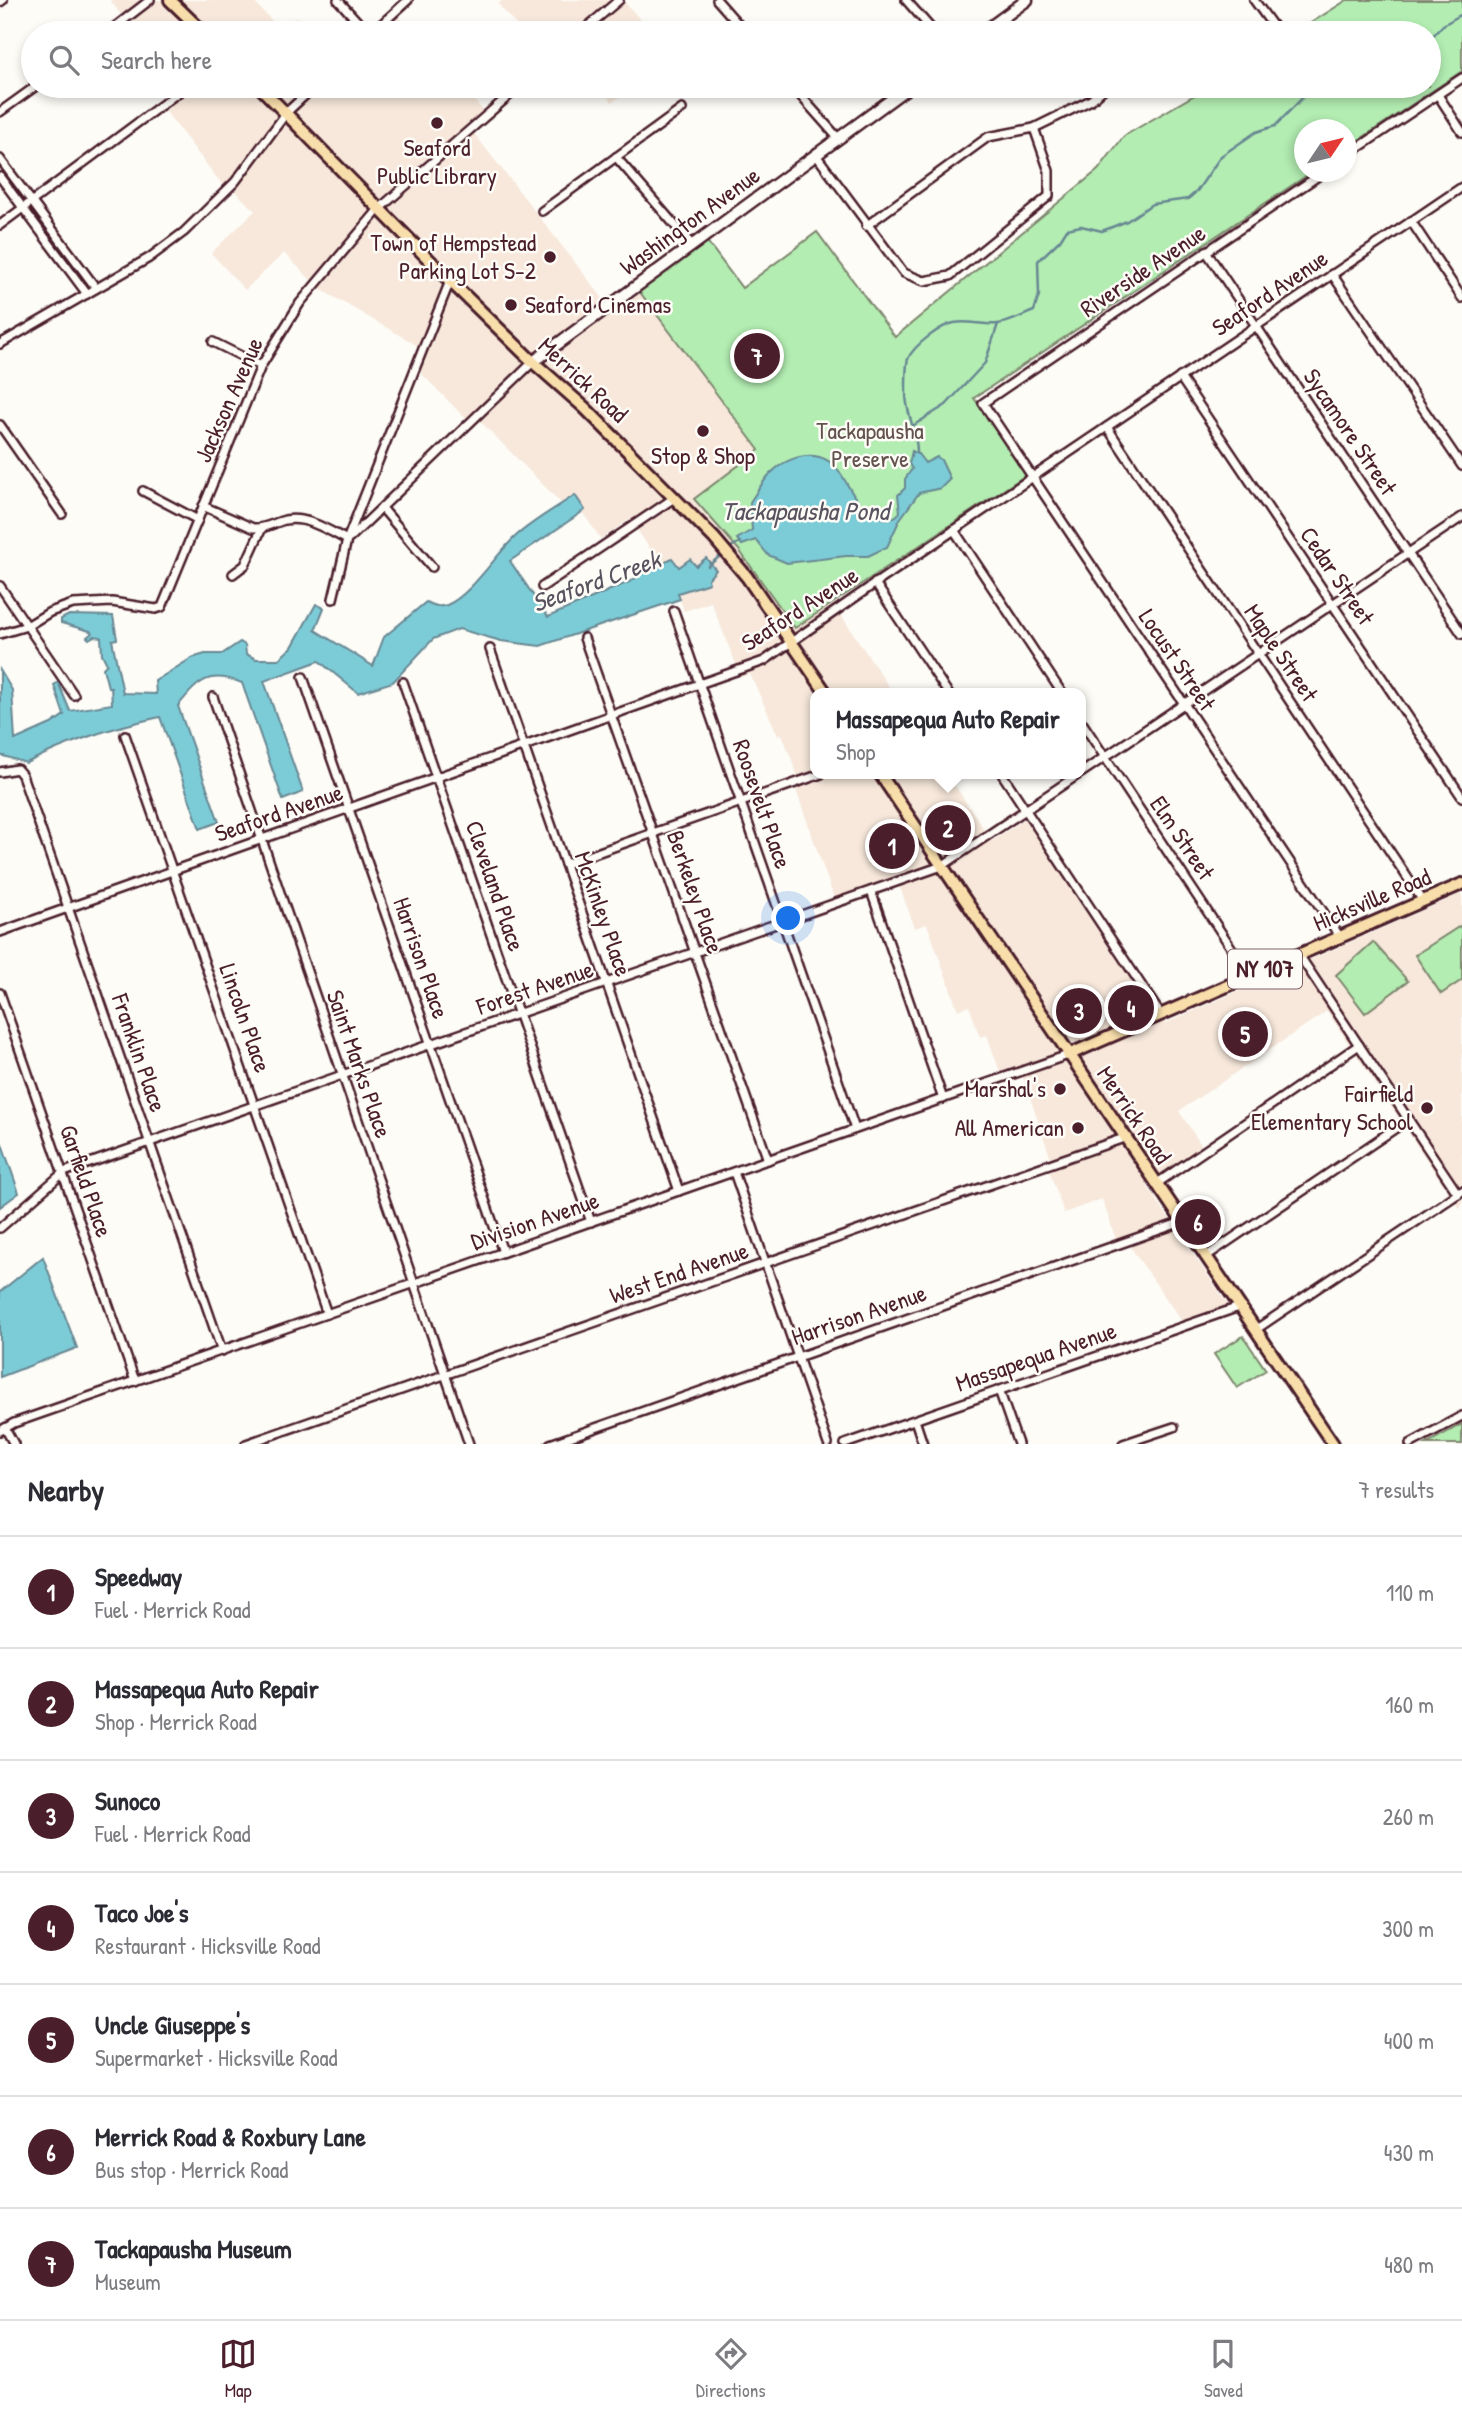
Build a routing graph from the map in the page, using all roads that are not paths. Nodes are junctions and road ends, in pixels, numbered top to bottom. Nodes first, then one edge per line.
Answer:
1 (150, 0) edge
2 (170, 0) edge
3 (338, 0) edge
4 (408, 0) edge
5 (619, 0) edge
6 (717, 0) edge
7 (906, 0) edge
8 (1027, 0) edge
9 (1254, 0) edge
10 (123, 21) edge
11 (192, 21) edge
12 (358, 21) edge
13 (384, 21) edge
14 (594, 21) edge
15 (735, 21) edge
16 (924, 21) edge
17 (998, 21) edge
18 (1269, 21) edge
19 (1462, 78) edge
20 (1441, 93) edge
21 (21, 97) edge
22 (171, 98) edge
23 (271, 98) edge
24 (302, 98) edge
25 (506, 98) edge
26 (803, 98) edge
27 (893, 98) edge
28 (1093, 98) edge
29 (1433, 98) edge
30 (1440, 98) edge
31 (682, 109) dead end
32 (0, 112) edge
33 (287, 112) junction
34 (1034, 128) junction
35 (1462, 131) edge
36 (838, 138) junction
37 (1357, 149) edge
38 (816, 155) junction
39 (616, 157) junction
40 (0, 159) edge
41 (0, 177) edge
42 (1309, 182) edge
43 (1462, 187) edge
44 (32, 201) junction
45 (23, 208) junction
46 (379, 209) junction
47 (542, 211) dead end
48 (1411, 221) junction
49 (0, 225) edge
50 (866, 226) junction
51 (692, 245) junction
52 (1206, 251) junction
53 (1332, 275) junction
54 (450, 281) junction
55 (96, 288) junction
56 (87, 294) junction
57 (1462, 298) edge
58 (1256, 326) junction
59 (213, 342) dead end
60 (0, 344) edge
61 (533, 362) junction
62 (261, 366) junction
63 (1180, 377) junction
64 (983, 403) joint
65 (0, 425) edge
66 (1107, 427) junction
67 (1462, 466) edge
68 (1032, 477) junction
69 (143, 491) dead end
70 (674, 498) junction
71 (203, 506) junction
72 (382, 508) junction
73 (62, 514) dead end
74 (1462, 517) edge
75 (198, 520) junction
76 (262, 528) junction
77 (954, 530) junction
78 (347, 540) junction
79 (1408, 553) junction
80 (432, 567) dead end
81 (233, 574) dead end
82 (875, 583) junction
83 (0, 586) edge
84 (542, 587) dead end
85 (333, 598) dead end
86 (1332, 604) junction
87 (674, 611) dead end
88 (27, 626) junction
89 (0, 634) edge
90 (1462, 634) edge
91 (584, 638) dead end
92 (791, 641) junction
93 (490, 649) dead end
94 (1258, 654) junction
95 (303, 677) dead end
96 (403, 682) dead end
97 (700, 685) junction
98 (823, 688) edge
99 (945, 688) edge
100 (1059, 688) edge
101 (74, 695) dead end
102 (213, 697) dead end
103 (1183, 704) junction
104 (612, 716) junction
105 (1086, 728) edge
106 (125, 735) dead end
107 (524, 747) junction
108 (1105, 757) junction
109 (1086, 769) edge
110 (0, 772) edge
111 (437, 778) junction
112 (810, 778) edge
113 (883, 779) edge
114 (1005, 779) edge
115 (1071, 779) edge
116 (1462, 797) edge
117 (741, 803) junction
118 (349, 809) junction
119 (1026, 810) junction
120 (654, 834) junction
121 (262, 840) junction
122 (565, 864) junction
123 (942, 866) junction
124 (173, 871) junction
125 (1462, 884) edge
126 (871, 891) junction
127 (1423, 901) junction
128 (69, 908) junction
129 (783, 922) junction
130 (0, 932) edge
131 (1340, 937) junction
132 (695, 952) junction
133 (1299, 955) junction
134 (1250, 976) junction
135 (606, 983) junction
136 (0, 993) edge
137 (519, 1013) junction
138 (1161, 1015) junction
139 (431, 1044) junction
140 (1359, 1045) junction
141 (1068, 1055) junction
142 (343, 1075) junction
143 (943, 1099) junction
144 (254, 1106) junction
145 (1409, 1119) junction
146 (856, 1129) junction
147 (1125, 1138) junction
148 (150, 1142) junction
149 (768, 1160) junction
150 (64, 1172) junction
151 (734, 1172) junction
152 (1156, 1184) junction
153 (679, 1191) junction
154 (1460, 1193) edge
155 (591, 1222) junction
156 (1182, 1222) junction
157 (0, 1228) edge
158 (503, 1252) junction
159 (1205, 1257) junction
160 (765, 1263) junction
161 (414, 1284) junction
162 (1239, 1307) junction
163 (327, 1314) junction
164 (1255, 1330) junction
165 (222, 1351) junction
166 (798, 1357) junction
167 (446, 1375) junction
168 (135, 1381) junction
169 (999, 1390) junction
170 (1462, 1416) edge
171 (915, 1420) junction
172 (1174, 1427) dead end
173 (2, 1430) edge
174 (14, 1444) edge
175 (246, 1444) edge
176 (469, 1444) edge
177 (550, 1444) edge
178 (828, 1444) edge
179 (845, 1444) edge
180 (923, 1444) edge
181 (1018, 1444) edge
182 (1123, 1444) edge
183 (1333, 1444) edge
184 (1410, 1444) edge

1 - 10 street
2 - 11 main road
3 - 12 street
4 - 13 street
5 - 14 street
6 - 15 street
7 - 16 street
8 - 17 street
9 - 18 street
19 - 20 street
21 - 32 street
22 - 44 street
23 - 33 main road, Merrick Road
24 - 33 street
25 - 46 street, Jackson Avenue
26 - 36 street
27 - 36 street, Washington Avenue
28 - 34 street
29 - 37 street
30 - 35 street
31 - 39 street
33 - 46 main road, Merrick Road
33 - 55 street
34 - 50 street
34 - 50 street
36 - 38 street, Washington Avenue
38 - 50 street
38 - 51 street, Washington Avenue
39 - 47 street
39 - 51 street
40 - 44 street
41 - 45 street
42 - 52 street, Riverside Avenue
43 - 48 street, Seaford Avenue
44 - 45 street
44 - 55 street
45 - 49 street
45 - 56 street
46 - 54 main road, Merrick Road
46 - 62 street, Jackson Avenue
48 - 53 street, Seaford Avenue
48 - 57 street
51 - 61 street, Washington Avenue
52 - 58 street, Sycamore Street
52 - 64 street, Riverside Avenue
53 - 58 street, Seaford Avenue
53 - 67 street
54 - 61 main road, Merrick Road
54 - 78 street
55 - 56 street
56 - 60 street
58 - 63 street, Seaford Avenue
58 - 79 street, Sycamore Street
59 - 62 street
61 - 70 main road, Merrick Road
61 - 72 street, Washington Avenue
62 - 71 street, Jackson Avenue
63 - 66 street, Seaford Avenue
63 - 86 street, Cedar Street
64 - 68 street, Locust Street
65 - 73 street
66 - 68 street, Seaford Avenue
66 - 94 street, Maple Street
68 - 77 street, Seaford Avenue
68 - 103 street, Locust Street
69 - 75 street
70 - 84 street
70 - 92 main road, Merrick Road
71 - 75 street, Jackson Avenue
71 - 76 street
72 - 78 street, Washington Avenue
72 - 80 street
74 - 79 street, Forest Avenue
75 - 88 street, Jackson Avenue
76 - 78 street
76 - 81 street
77 - 82 street, Seaford Avenue
77 - 100 street
78 - 85 street
79 - 86 street, Forest Avenue
79 - 90 street, Sycamore Street
82 - 92 street, Seaford Avenue
82 - 99 street
83 - 88 street
86 - 94 street, Forest Avenue
86 - 116 street, Cedar Street
87 - 97 street, Roosevelt Place
88 - 89 street, Jackson Avenue
88 - 101 street
91 - 104 street, Berkeley Place
92 - 97 street, Seaford Avenue
92 - 98 main road, Merrick Road
93 - 107 street, McKinley Place
94 - 103 street, Forest Avenue
94 - 127 street, Maple Street
95 - 118 street, Harrison Place
96 - 111 street, Cleveland Place
97 - 104 street, Seaford Avenue
97 - 117 street, Roosevelt Place
102 - 121 street, Saint Marks Place
103 - 108 street, Forest Avenue
103 - 131 street, Locust Street
104 - 107 street, Seaford Avenue
104 - 120 street, Berkeley Place
105 - 108 street, Elm Street
106 - 124 street, Lincoln Place
107 - 111 street, Seaford Avenue
107 - 122 street, McKinley Place
108 - 109 street, Forest Avenue
108 - 134 street, Elm Street
110 - 128 street, Franklin Place
111 - 118 street, Seaford Avenue
111 - 137 street, Cleveland Place
112 - 117 street
113 - 123 main road, Merrick Road
114 - 119 street
115 - 119 street, Forest Avenue
117 - 120 street
117 - 129 street, Roosevelt Place
118 - 121 street, Seaford Avenue
118 - 139 street, Harrison Place
119 - 123 street, Forest Avenue
119 - 138 street
120 - 122 street
120 - 132 street, Berkeley Place
121 - 124 street, Seaford Avenue
121 - 142 street, Saint Marks Place
122 - 135 street, McKinley Place
123 - 126 street, Forest Avenue
123 - 141 main road, Merrick Road
124 - 128 street, Seaford Avenue
124 - 144 street, Lincoln Place
125 - 127 main road, Hicksville Road / NY 107
126 - 129 street, Forest Avenue
126 - 143 street
127 - 131 main road, Hicksville Road / NY 107
128 - 130 street, Seaford Avenue
128 - 148 street, Franklin Place
129 - 132 street, Forest Avenue
129 - 146 street, Roosevelt Place
131 - 133 main road, Hicksville Road / NY 107
132 - 135 street, Forest Avenue
132 - 149 street, Berkeley Place
133 - 134 main road, Hicksville Road / NY 107
133 - 140 street
134 - 138 main road, Hicksville Road / NY 107
135 - 137 street, Forest Avenue
135 - 153 street, McKinley Place
136 - 150 street, Garfield Place
137 - 139 street, Forest Avenue
137 - 155 street, Cleveland Place
138 - 141 main road, Hicksville Road / NY 107
139 - 142 street, Forest Avenue
139 - 158 street, Harrison Place
140 - 145 street
140 - 152 street
141 - 143 street, Division Avenue
141 - 147 main road, Merrick Road
142 - 144 street, Forest Avenue
142 - 161 street, Saint Marks Place
143 - 146 street, Division Avenue
144 - 148 street, Forest Avenue
144 - 163 street, Lincoln Place
145 - 154 street
145 - 159 street
146 - 149 street, Division Avenue
147 - 152 main road, Merrick Road
147 - 160 street, West End Avenue
148 - 150 street, Forest Avenue
148 - 165 street, Franklin Place
149 - 151 street, Division Avenue
150 - 157 street, Forest Avenue
150 - 168 street, Garfield Place
151 - 153 street, Division Avenue
151 - 160 street
152 - 156 main road, Merrick Road
153 - 155 street, Division Avenue
154 - 164 street
155 - 158 street, Division Avenue
156 - 159 main road, Merrick Road
156 - 166 street, Harrison Avenue
158 - 161 street, Division Avenue
159 - 162 main road, Merrick Road
160 - 166 street
160 - 167 street, West End Avenue
161 - 163 street, Division Avenue
161 - 167 street, Saint Marks Place
162 - 164 main road, Merrick Road
162 - 169 street, Massapequa Avenue
163 - 165 street, Division Avenue
164 - 183 main road, Merrick Road
165 - 168 street, Division Avenue
166 - 177 street, Harrison Avenue
166 - 178 street
167 - 175 street, West End Avenue
167 - 176 street, Saint Marks Place
168 - 173 street, Division Avenue
169 - 171 street, Massapequa Avenue
169 - 181 street
170 - 184 street
171 - 179 street, Massapequa Avenue
171 - 180 street
172 - 182 street
173 - 174 street

